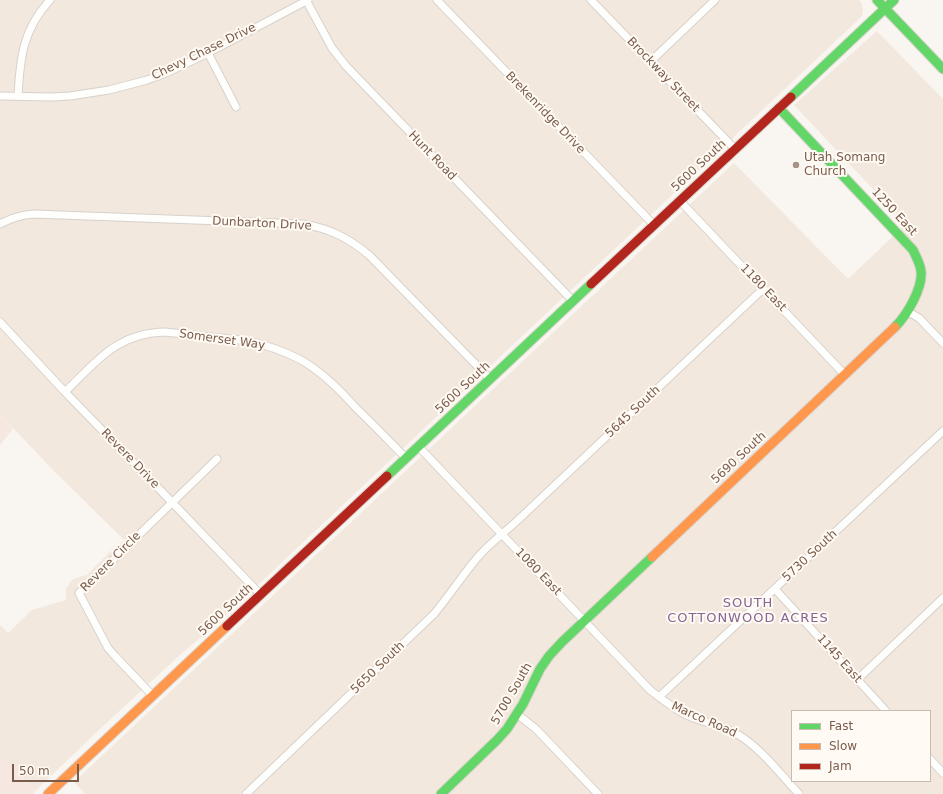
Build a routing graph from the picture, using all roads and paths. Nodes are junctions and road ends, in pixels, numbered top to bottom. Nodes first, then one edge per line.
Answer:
1 (50, 0) edge
2 (307, 0) edge
3 (437, 0) edge
4 (591, 0) edge
5 (715, 0) edge
6 (877, 0) edge
7 (894, 0) edge
8 (885, 8) junction
9 (208, 53) junction
10 (650, 62) junction
11 (943, 69) edge
12 (0, 96) edge
13 (18, 96) junction
14 (236, 107) dead end
15 (779, 108) junction
16 (735, 149) junction
17 (680, 201) junction
18 (0, 224) edge
19 (654, 225) junction
20 (764, 288) junction
21 (573, 301) junction
22 (907, 311) junction
23 (0, 322) edge
24 (943, 343) edge
25 (845, 374) junction
26 (490, 379) junction
27 (65, 392) junction
28 (943, 431) edge
29 (418, 446) junction
30 (406, 458) junction
31 (217, 460) dead end
32 (172, 503) junction
33 (502, 534) junction
34 (775, 588) junction
35 (260, 594) junction
36 (943, 598) edge
37 (584, 620) junction
38 (858, 680) junction
39 (153, 696) junction
40 (659, 697) junction
41 (885, 710) edge
42 (517, 714) junction
43 (931, 760) edge
44 (943, 773) edge
45 (48, 794) edge
46 (246, 794) edge
47 (441, 794) edge
48 (598, 794) edge
49 (799, 794) edge

1 - 13 street
2 - 9 street, Chevy Chase Drive
2 - 21 street, Hunt Road
3 - 19 street, Brekenridge Drive
4 - 10 street, Brockway Street
5 - 10 street
6 - 8 main road
7 - 8 main road, 5600 South
8 - 11 main road
8 - 15 main road, 5600 South
9 - 13 street, Chevy Chase Drive
9 - 14 street
10 - 16 street, Brockway Street
12 - 13 street, Chevy Chase Drive
15 - 16 main road, 5600 South
15 - 22 main road, 1250 East
16 - 17 main road, 5600 South
17 - 19 main road, 5600 South
17 - 20 street, 1180 East
18 - 26 street, Dunbarton Drive
19 - 21 main road, 5600 South
20 - 25 street, 1180 East
20 - 33 street, 5645 South
21 - 26 main road, 5600 South
22 - 24 street
22 - 25 main road, 5690 South
23 - 27 street, Revere Drive
25 - 37 main road, 5690 South
26 - 29 main road, 5600 South
27 - 30 street, Somerset Way
27 - 32 street, Revere Drive
28 - 34 street, 5730 South
29 - 30 main road, 5600 South
29 - 33 street, 1080 East
30 - 35 main road, 5600 South
31 - 32 street, Revere Circle
32 - 35 street, Revere Drive
32 - 39 street, Revere Circle
33 - 37 street, 1080 East
33 - 46 street, 5650 South
34 - 38 street, 1145 East
34 - 40 street, 5730 South
35 - 39 main road, 5600 South
36 - 38 street
37 - 40 street, 1080 East
37 - 42 main road, 5700 South
38 - 41 street, 1145 East
39 - 45 main road, 5600 South
40 - 49 street, Marco Road
42 - 47 main road, 5700 South
42 - 48 street
43 - 44 street

